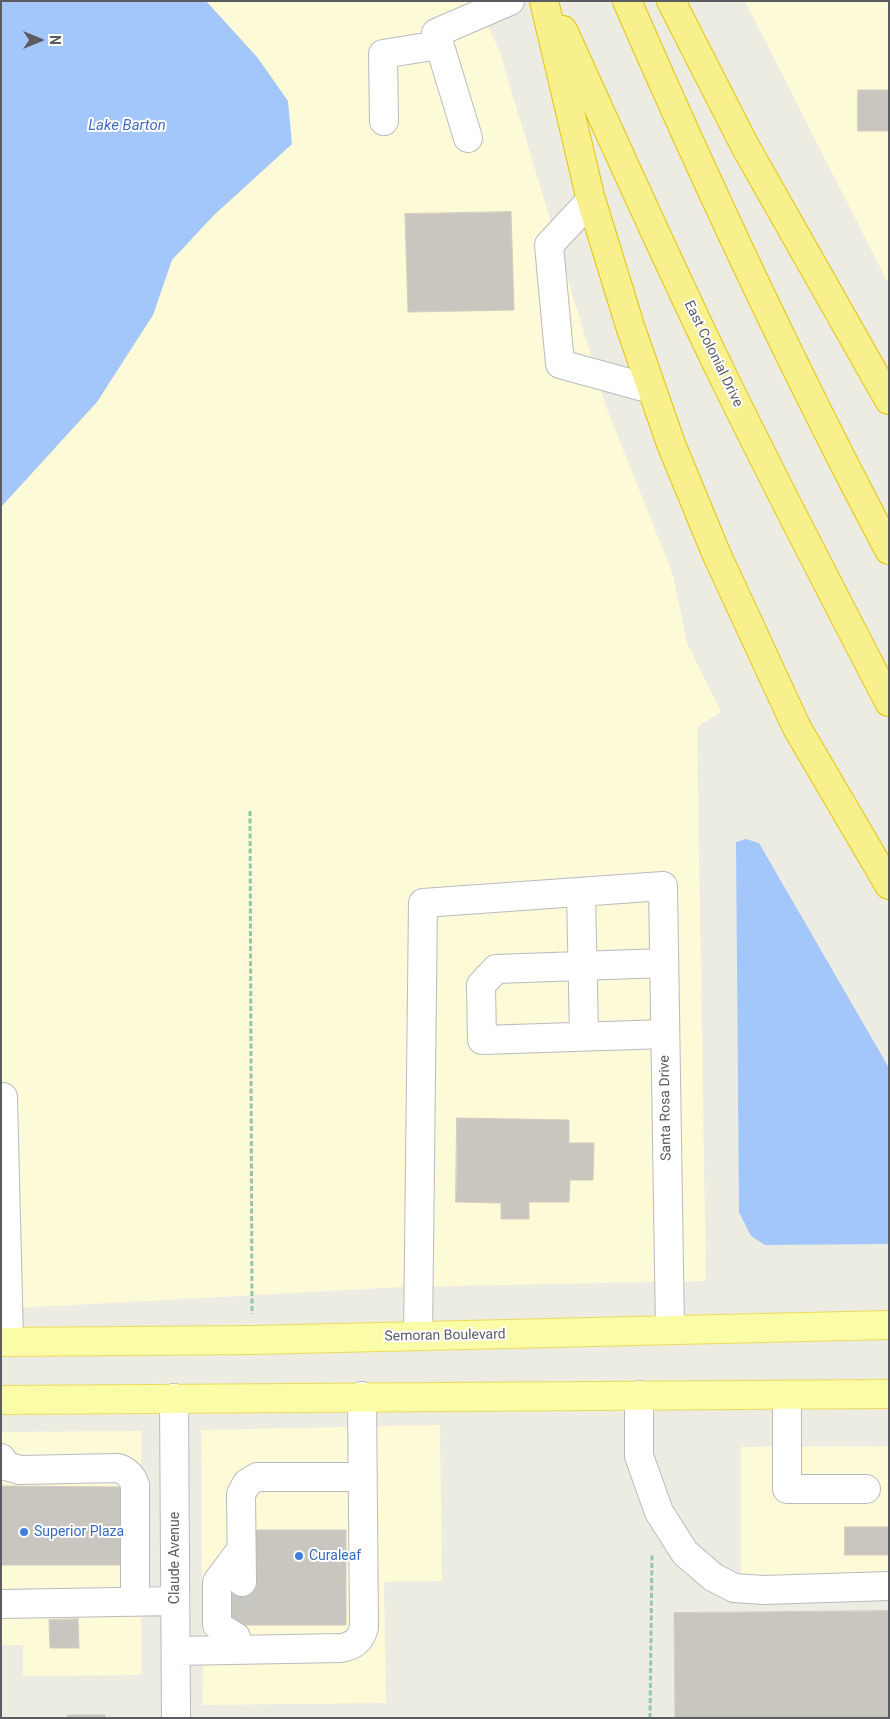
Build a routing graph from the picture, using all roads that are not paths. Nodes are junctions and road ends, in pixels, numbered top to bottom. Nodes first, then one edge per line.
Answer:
1 (510, 1) edge
2 (544, 1) edge
3 (550, 1) edge
4 (627, 1) edge
5 (671, 1) edge
6 (439, 45) junction
7 (384, 121) dead end
8 (468, 138) dead end
9 (591, 200) junction
10 (886, 388) edge
11 (652, 390) junction
12 (889, 550) edge
13 (889, 702) edge
14 (889, 885) edge
15 (581, 892) junction
16 (664, 963) junction
17 (583, 966) junction
18 (666, 1034) junction
19 (584, 1036) junction
20 (1, 1097) edge
21 (5, 1277) edge
22 (889, 1325) edge
23 (670, 1330) junction
24 (418, 1336) junction
25 (5, 1342) edge
26 (889, 1394) edge
27 (639, 1395) junction
28 (787, 1395) junction
29 (362, 1396) junction
30 (174, 1398) junction
31 (1, 1400) edge
32 (1, 1458) edge
33 (363, 1477) junction
34 (866, 1489) dead end
35 (241, 1550) junction
36 (242, 1582) tunnel mouth
37 (889, 1586) edge
38 (175, 1601) junction
39 (135, 1602) junction
40 (1, 1604) edge
41 (238, 1637) junction
42 (176, 1651) junction
43 (176, 1718) edge

1 - 6 street
2 - 9 highway
3 - 13 highway, East Colonial Drive
4 - 12 highway
5 - 10 highway
6 - 7 street
6 - 8 street
9 - 11 highway
9 - 11 street
11 - 14 highway
15 - 16 street, Santa Rosa Drive
15 - 17 street
15 - 24 street
16 - 17 street
16 - 18 street, Santa Rosa Drive
17 - 19 street
17 - 19 street
18 - 19 street
18 - 23 street, Santa Rosa Drive
20 - 21 street
21 - 25 street
22 - 23 main road, Semoran Boulevard
23 - 24 main road, Semoran Boulevard
24 - 25 main road, Semoran Boulevard
26 - 28 main road
27 - 28 main road
27 - 29 main road
27 - 37 street
28 - 34 street
29 - 30 main road
29 - 33 street
30 - 31 main road
30 - 38 street, Claude Avenue
32 - 39 street
33 - 35 street
33 - 41 street
35 - 36 street
35 - 41 street
38 - 39 street
38 - 42 street, Claude Avenue
39 - 40 street
41 - 42 street
42 - 43 street, Claude Avenue

